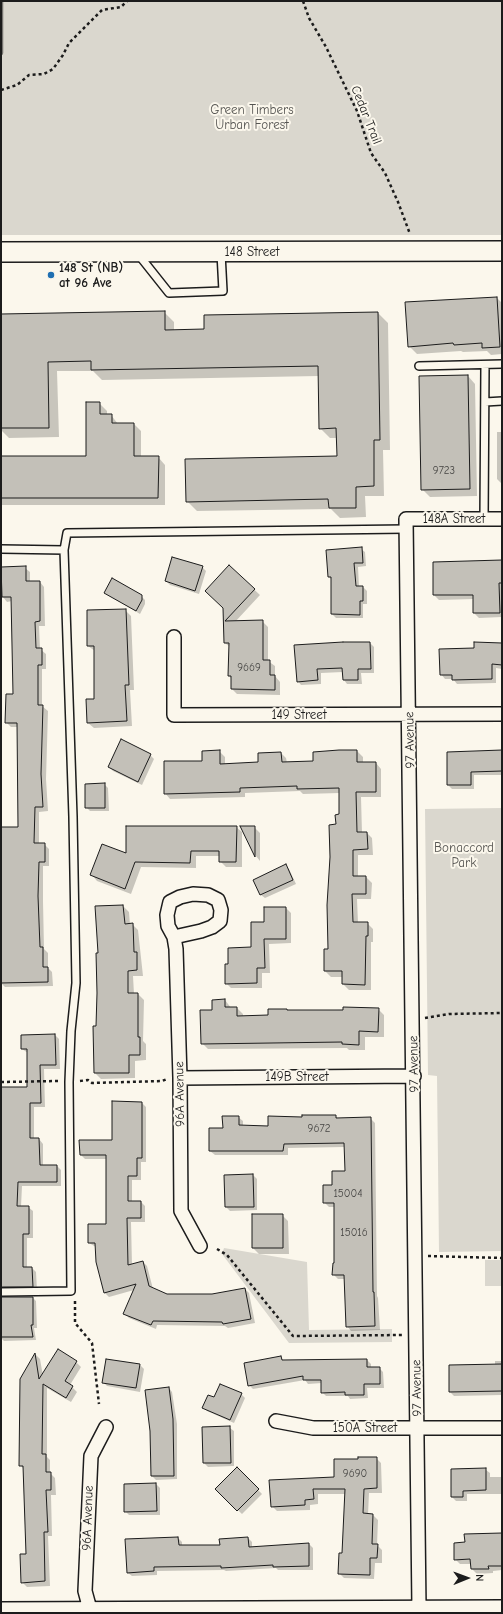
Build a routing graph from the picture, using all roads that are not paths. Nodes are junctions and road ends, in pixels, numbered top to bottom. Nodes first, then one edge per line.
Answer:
1 (502, 251) edge
2 (1, 252) edge
3 (137, 252) junction
4 (220, 252) junction
5 (502, 364) edge
6 (485, 365) junction
7 (419, 366) dead end
8 (502, 401) edge
9 (485, 402) junction
10 (502, 519) edge
11 (484, 520) junction
12 (407, 524) junction
13 (1, 549) edge
14 (64, 550) junction
15 (174, 637) dead end
16 (410, 714) junction
17 (502, 714) edge
18 (174, 937) dead end
19 (414, 1076) junction
20 (174, 1078) junction
21 (200, 1246) dead end
22 (1, 1292) edge
23 (276, 1421) dead end
24 (106, 1426) dead end
25 (502, 1428) edge
26 (417, 1429) junction
27 (419, 1608) junction
28 (502, 1608) edge
29 (1, 1609) edge
30 (90, 1611) edge

1 - 4 main road, 148 Street
2 - 3 main road, 148 Street
3 - 4 main road, 148 Street
3 - 4 lane
5 - 6 lane
6 - 7 lane
6 - 9 lane
8 - 9 lane
9 - 11 lane
10 - 11 street, 148A Street
11 - 12 street, 148A Street
12 - 14 lane
12 - 16 street, 97 Avenue
13 - 14 lane
14 - 22 lane
15 - 16 street, 149 Street
16 - 17 street, 149 Street
16 - 19 street, 97 Avenue
18 - 20 street, 96A Avenue
19 - 20 street, 149B Street
19 - 26 street, 97 Avenue
20 - 21 street, 96A Avenue
23 - 26 street, 150A Street
24 - 30 street, 96A Avenue
25 - 26 street, 150A Street
26 - 27 street, 97 Avenue
27 - 28 street
27 - 30 street
29 - 30 street

